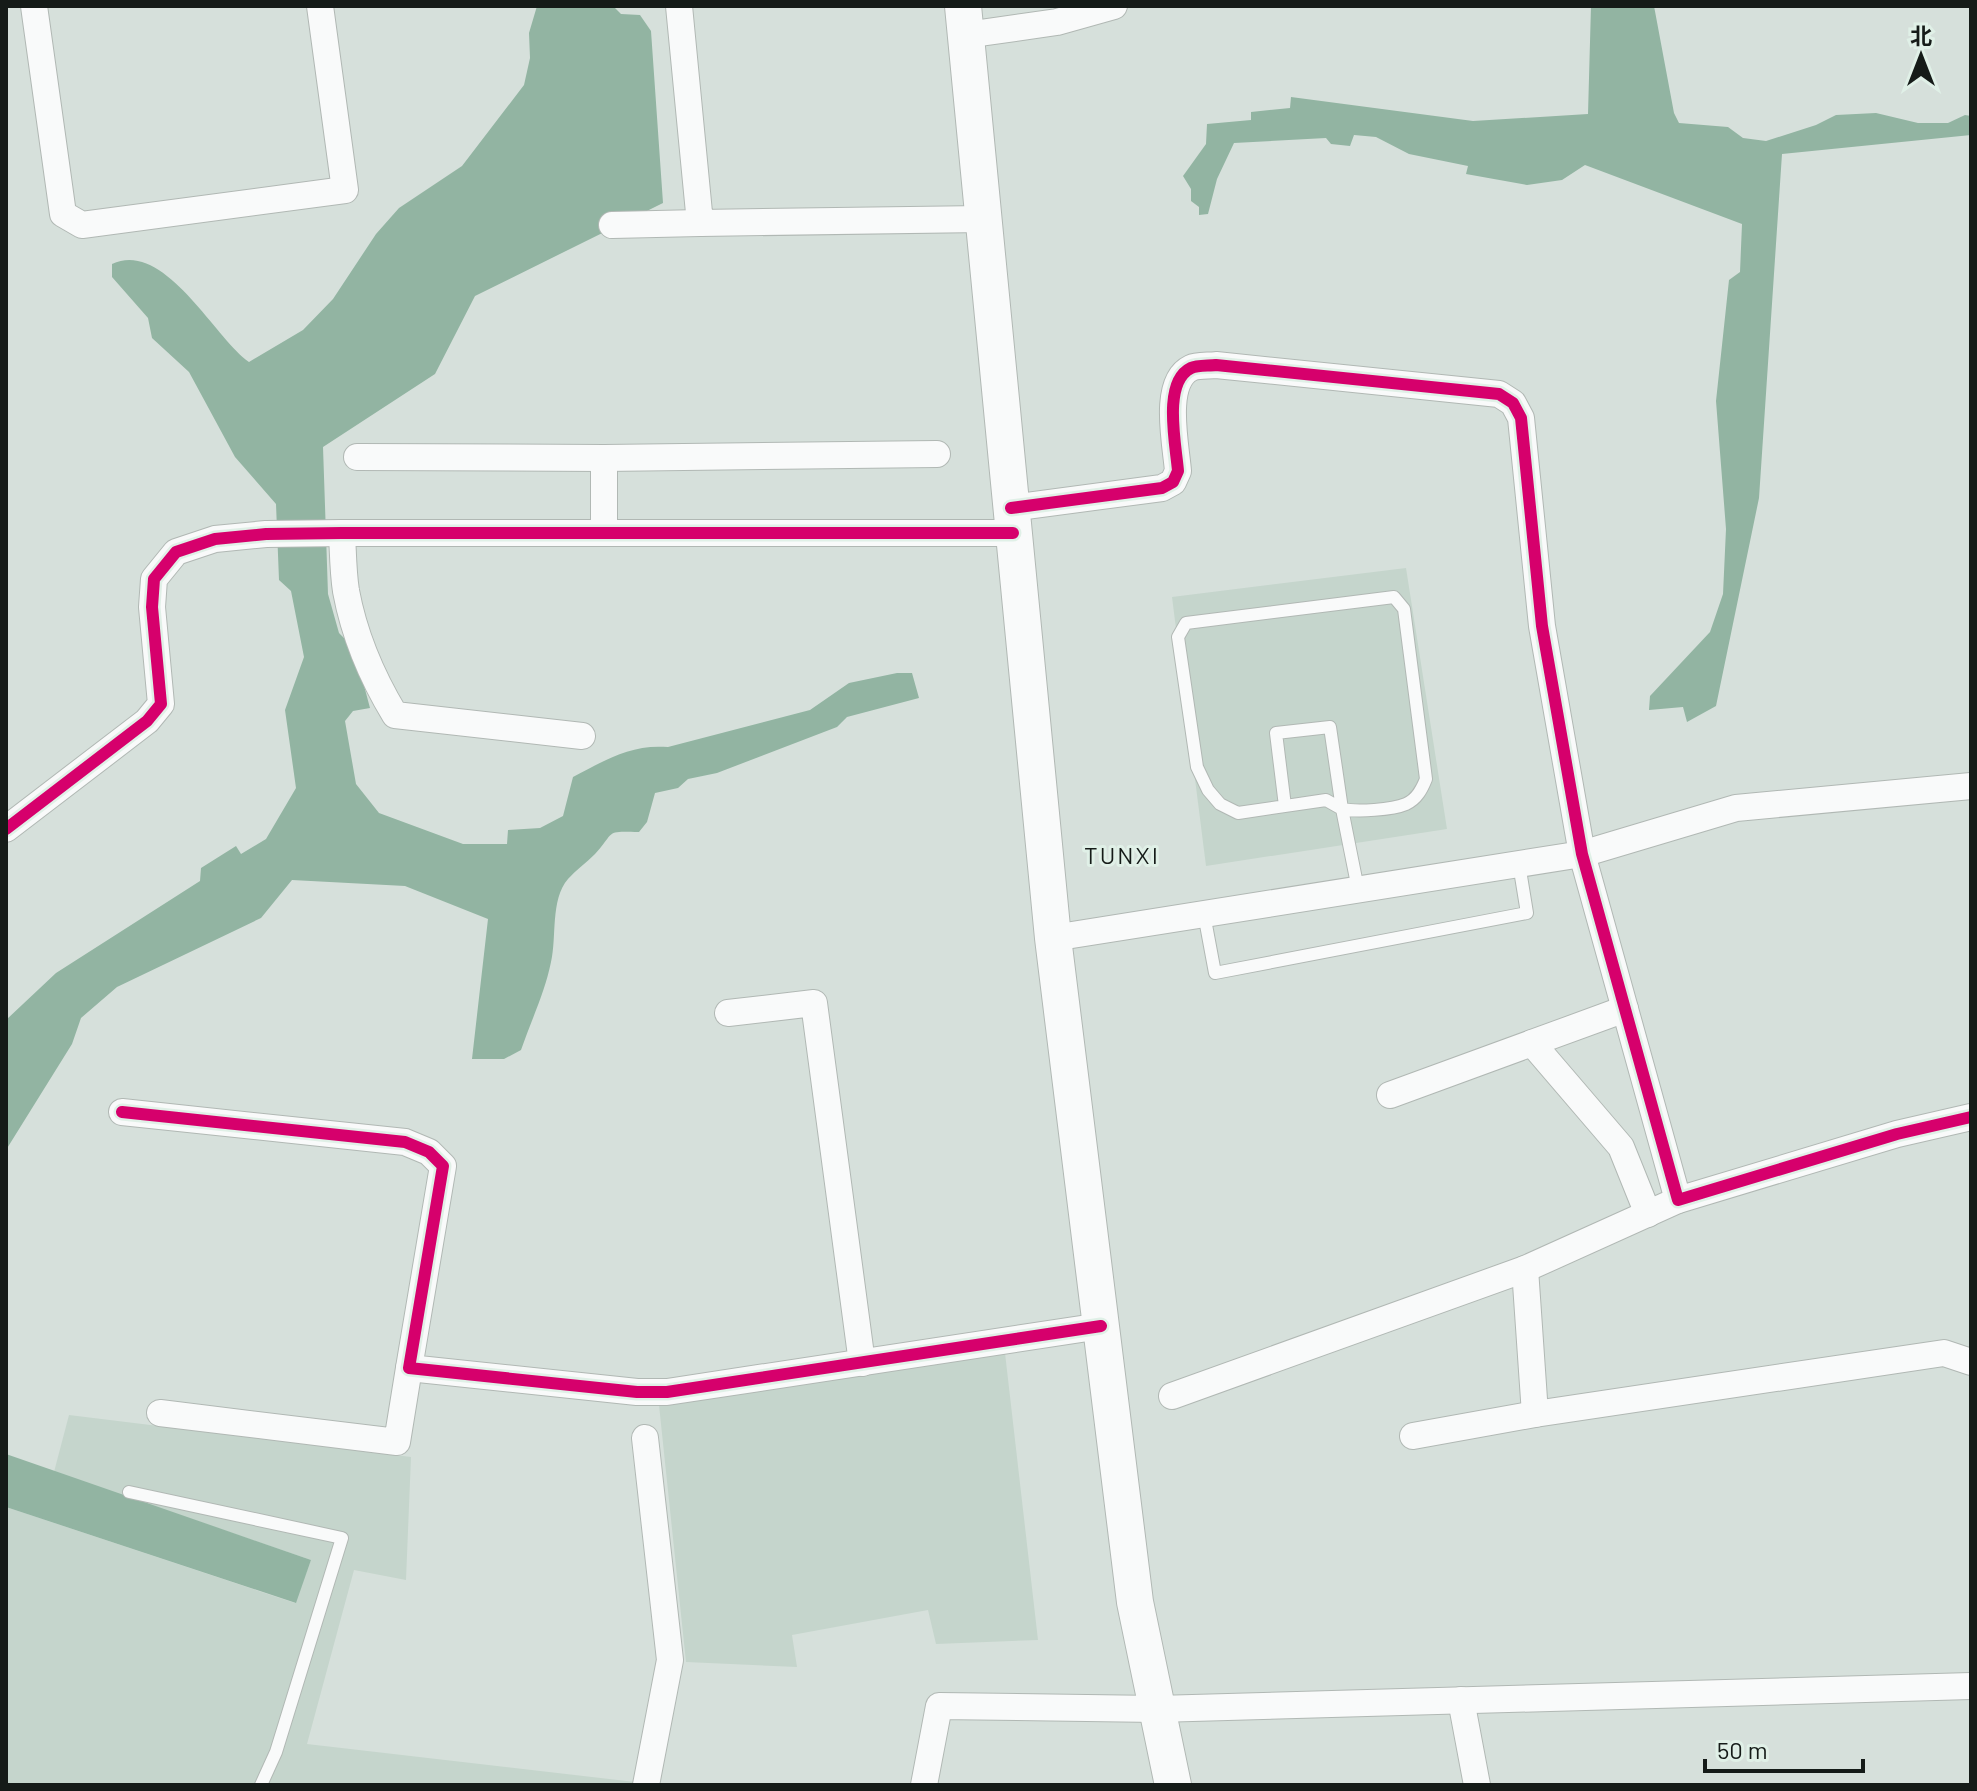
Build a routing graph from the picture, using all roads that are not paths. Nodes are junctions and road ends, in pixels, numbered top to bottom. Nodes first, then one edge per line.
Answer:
1 (34, 6) edge
2 (320, 6) edge
3 (679, 6) edge
4 (1114, 6) edge
5 (965, 21) edge
6 (983, 219) junction
7 (700, 223) junction
8 (612, 225) dead end
9 (937, 454) dead end
10 (357, 457) dead end
11 (604, 458) junction
12 (1012, 520) junction
13 (604, 533) junction
14 (335, 534) junction
15 (582, 736) dead end
16 (1971, 786) edge
17 (1285, 806) junction
18 (1342, 809) junction
19 (6, 829) edge
20 (1582, 854) junction
21 (1519, 864) junction
22 (1358, 889) junction
23 (1204, 914) junction
24 (1053, 938) junction
25 (1625, 1009) junction
26 (728, 1013) dead end
27 (1532, 1043) junction
28 (1390, 1095) dead end
29 (122, 1112) dead end
30 (1971, 1117) edge
31 (1678, 1200) junction
32 (1648, 1214) junction
33 (1525, 1269) junction
34 (1101, 1326) junction
35 (1971, 1362) edge
36 (862, 1363) junction
37 (409, 1368) junction
38 (1172, 1396) dead end
39 (160, 1413) dead end
40 (1535, 1414) junction
41 (1413, 1436) dead end
42 (645, 1438) dead end
43 (129, 1492) dead end
44 (1971, 1686) edge
45 (1461, 1700) junction
46 (1157, 1709) junction
47 (261, 1785) edge
48 (646, 1785) edge
49 (924, 1785) edge
50 (1173, 1785) edge
51 (1477, 1785) edge

1 - 2 street
3 - 7 street
4 - 5 street
5 - 6 main road
6 - 7 street
6 - 12 main road
7 - 8 street
9 - 11 street
10 - 11 street
11 - 13 street
12 - 13 street
12 - 20 street
12 - 24 main road
13 - 14 street
14 - 15 street
14 - 19 street
16 - 20 street
17 - 18 lane
17 - 18 lane
17 - 18 lane
18 - 22 lane
20 - 21 street
20 - 25 street
21 - 22 street
21 - 23 lane
22 - 23 street
23 - 24 street
24 - 34 main road
25 - 27 street
25 - 31 street
26 - 36 street
27 - 28 street
27 - 32 street
29 - 37 street
30 - 31 street
31 - 32 street
32 - 33 street
33 - 38 street
33 - 40 street
34 - 36 street
34 - 46 main road
35 - 40 street
36 - 37 street
37 - 39 street
40 - 41 street
42 - 48 street
43 - 47 lane
44 - 45 street
45 - 46 street
45 - 51 street
46 - 49 street
46 - 50 main road

